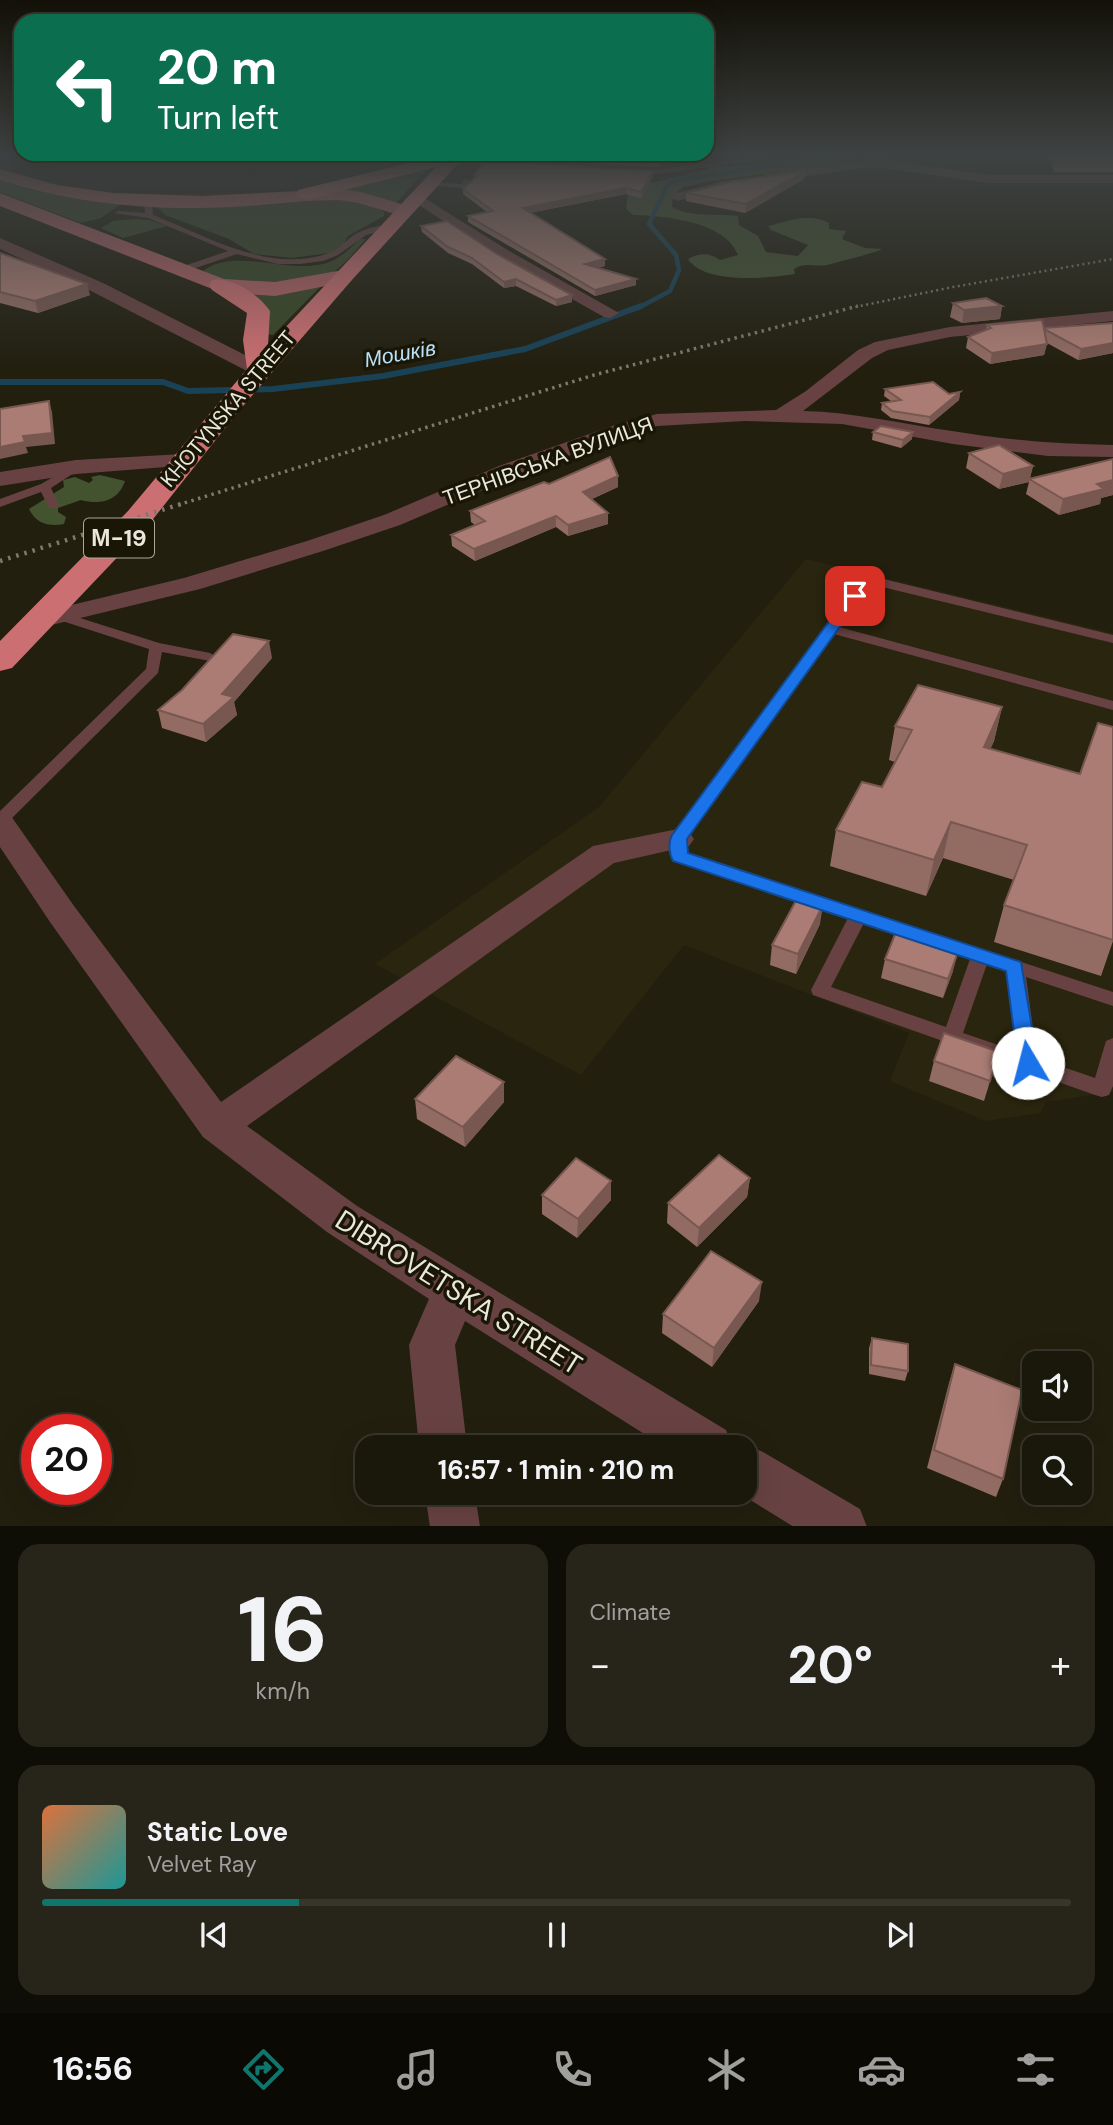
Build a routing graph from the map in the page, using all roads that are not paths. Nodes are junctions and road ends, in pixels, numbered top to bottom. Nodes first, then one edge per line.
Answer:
1 (71, 227) edge
2 (81, 227) edge
3 (186, 227) edge
4 (390, 227) joint
5 (463, 227) edge
6 (76, 229) junction
7 (0, 243) edge
8 (235, 252) junction
9 (184, 269) junction
10 (343, 276) junction
11 (220, 285) junction
12 (610, 313) dead end
13 (1113, 316) edge
14 (257, 375) junction
15 (782, 415) junction
16 (1113, 451) edge
17 (183, 460) junction
18 (76, 467) junction
19 (0, 479) edge
20 (45, 487) junction
21 (0, 503) edge
22 (53, 505) dead end
23 (50, 618) junction
24 (831, 629) junction
25 (1113, 639) edge
26 (156, 648) junction
27 (210, 657) edge
28 (0, 662) edge
29 (1113, 706) edge
30 (0, 821) edge
31 (678, 839) junction
32 (859, 915) junction
33 (981, 956) junction
34 (1014, 967) junction
35 (1113, 999) edge
36 (952, 1037) junction
37 (1113, 1046) edge
38 (1028, 1063) junction
39 (217, 1126) junction
40 (458, 1293) junction
41 (442, 1435) edge
42 (689, 1435) edge
43 (757, 1476) edge
44 (452, 1505) edge
45 (455, 1526) edge
46 (840, 1526) edge

1 - 6 main road
2 - 6 main road
3 - 8 lane
4 - 8 lane
4 - 10 highway, KHOTYNSKA STREET / М-19
5 - 12 street
6 - 9 main road
7 - 14 street
8 - 9 lane
9 - 11 main road
10 - 11 main road
10 - 14 highway, KHOTYNSKA STREET / М-19
11 - 14 highway
13 - 15 street
14 - 17 highway, KHOTYNSKA STREET / М-19
15 - 16 street, ТЕРНІВСЬКА ВУЛИЦЯ
15 - 23 street, ТЕРНІВСЬКА ВУЛИЦЯ
17 - 18 street
17 - 23 highway, KHOTYNSKA STREET / М-19
18 - 19 street
18 - 20 lane
20 - 21 lane
20 - 22 lane
23 - 26 lane
23 - 28 highway, KHOTYNSKA STREET / М-19
24 - 25 lane
24 - 29 lane
24 - 31 lane
26 - 27 lane
26 - 30 lane
30 - 39 street, DIBROVETSKA STREET
31 - 32 lane
31 - 39 street
32 - 33 lane
32 - 36 lane
33 - 34 lane
33 - 36 lane
34 - 35 lane
34 - 38 lane
36 - 38 lane
37 - 38 lane
39 - 40 street, DIBROVETSKA STREET
40 - 41 street
40 - 42 street, DIBROVETSKA STREET
43 - 46 street
44 - 45 street

